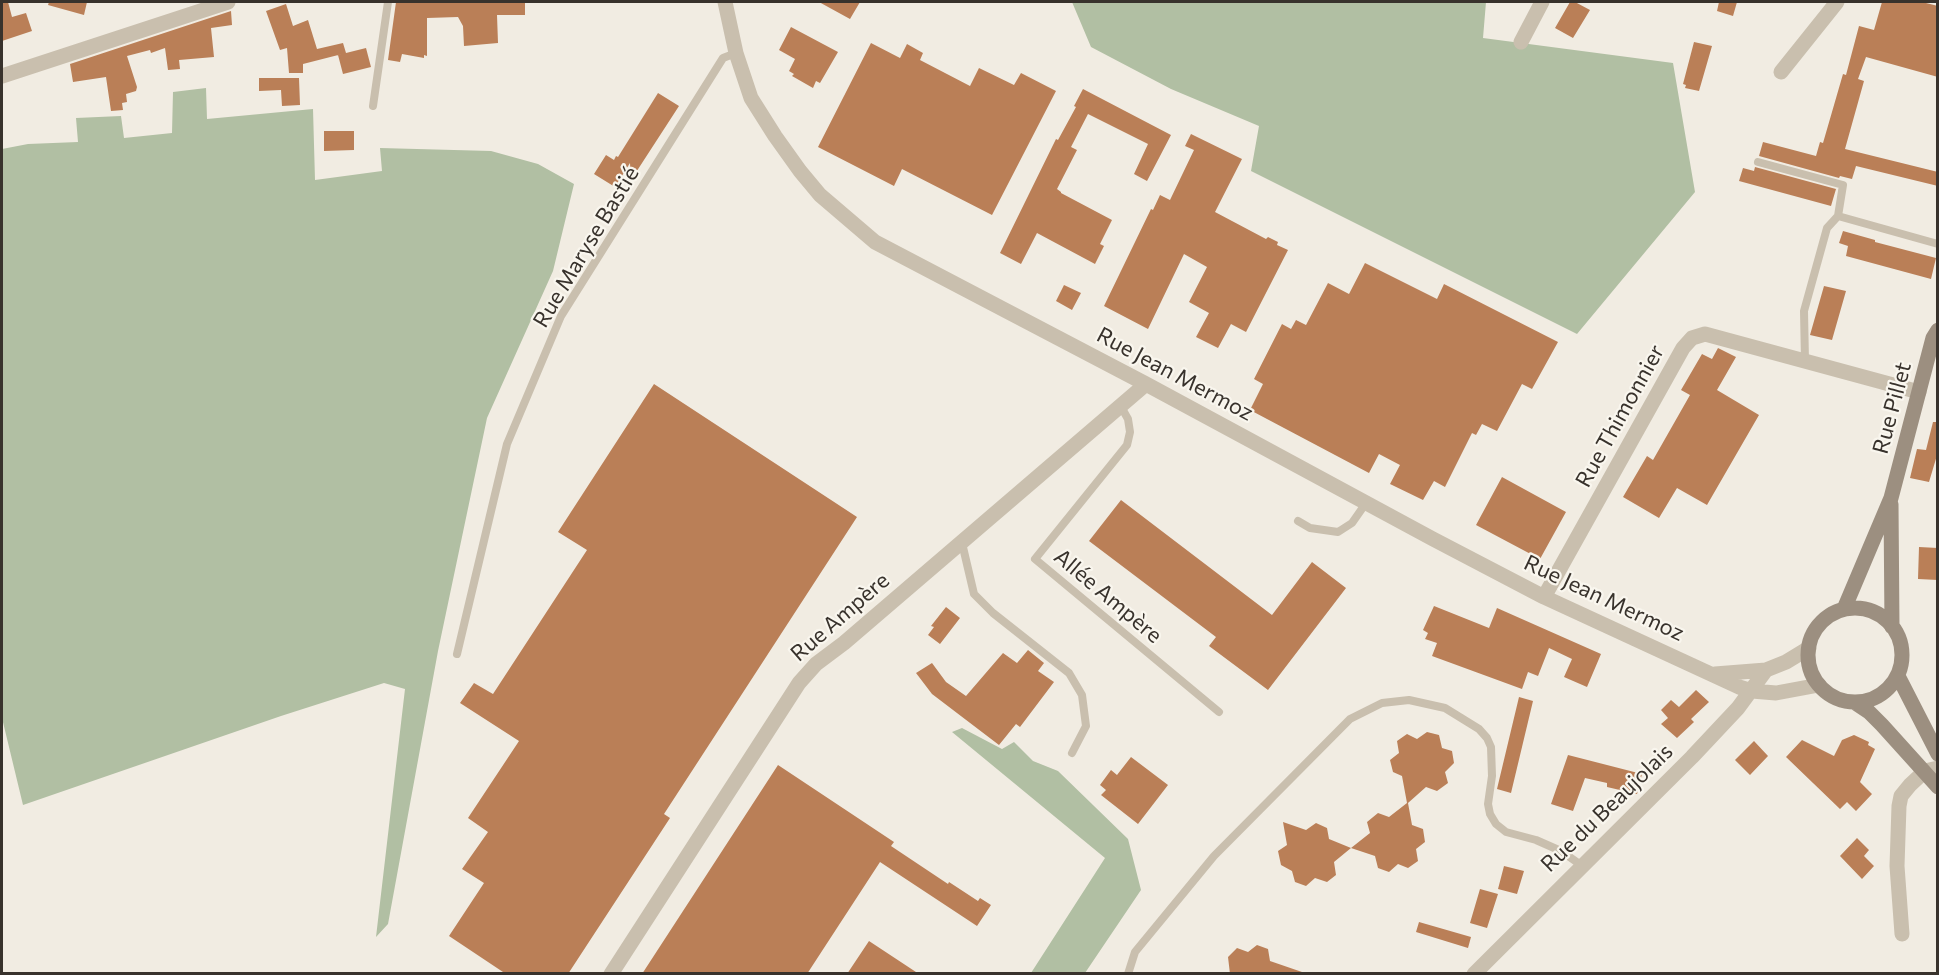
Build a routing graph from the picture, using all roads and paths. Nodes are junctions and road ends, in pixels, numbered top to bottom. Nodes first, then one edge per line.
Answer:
1 (228, 2) edge
2 (388, 2) edge
3 (725, 2) edge
4 (1542, 2) edge
5 (1837, 2) edge
6 (1521, 42) dead end
7 (736, 54) junction
8 (1781, 72) dead end
9 (2, 76) edge
10 (373, 106) dead end
11 (1758, 162) dead end
12 (1838, 216) junction
13 (1938, 244) edge
14 (1938, 330) edge
15 (1805, 361) junction
16 (1146, 384) junction
17 (1919, 392) junction
18 (1120, 405) junction
19 (1891, 498) junction
20 (1366, 503) junction
21 (1298, 521) dead end
22 (962, 541) junction
23 (1544, 597) junction
24 (1844, 609) junction
25 (1892, 627) junction
26 (1809, 648) junction
27 (457, 654) dead end
28 (1766, 670) junction
29 (1715, 674) junction
30 (1898, 676) junction
31 (1819, 685) junction
32 (1752, 691) junction
33 (1854, 702) junction
34 (1219, 712) dead end
35 (1072, 753) dead end
36 (1938, 754) edge
37 (1931, 769) edge
38 (1938, 787) edge
39 (1581, 865) junction
40 (1902, 934) dead end
41 (611, 974) edge
42 (1128, 974) edge
43 (1474, 974) edge

1 - 9 street
2 - 10 lane
3 - 7 street, Rue Jean Mermoz
4 - 6 street
5 - 8 street
7 - 16 street, Rue Jean Mermoz
7 - 27 lane, Rue Maryse Bastié
11 - 12 lane
12 - 13 lane
12 - 15 lane
14 - 17 street, Rue Pillet
15 - 17 street, Rue Thimonnier
15 - 23 street, Rue Thimonnier
16 - 18 street, Rue Ampère
16 - 20 street, Rue Jean Mermoz
17 - 19 street, Rue Pillet
18 - 22 street, Rue Ampère
18 - 34 lane, Allée Ampère
19 - 24 street, Rue Pillet
19 - 25 street, Rue Pillet
20 - 21 lane
20 - 23 street, Rue Jean Mermoz
22 - 35 lane
22 - 41 street, Rue Ampère
23 - 29 street, Rue Jean Mermoz
24 - 25 street
24 - 26 street
25 - 30 street
26 - 28 street, Rue Jean Mermoz
26 - 31 street
28 - 29 street, Rue Jean Mermoz
28 - 32 street, Rue du Beaujolais
29 - 32 street, Rue Jean Mermoz
30 - 33 street
30 - 36 street
31 - 32 street, Rue Jean Mermoz
31 - 33 street
32 - 39 street, Rue du Beaujolais
33 - 37 street
37 - 38 street
37 - 40 street
39 - 42 lane
39 - 43 street, Rue du Beaujolais

